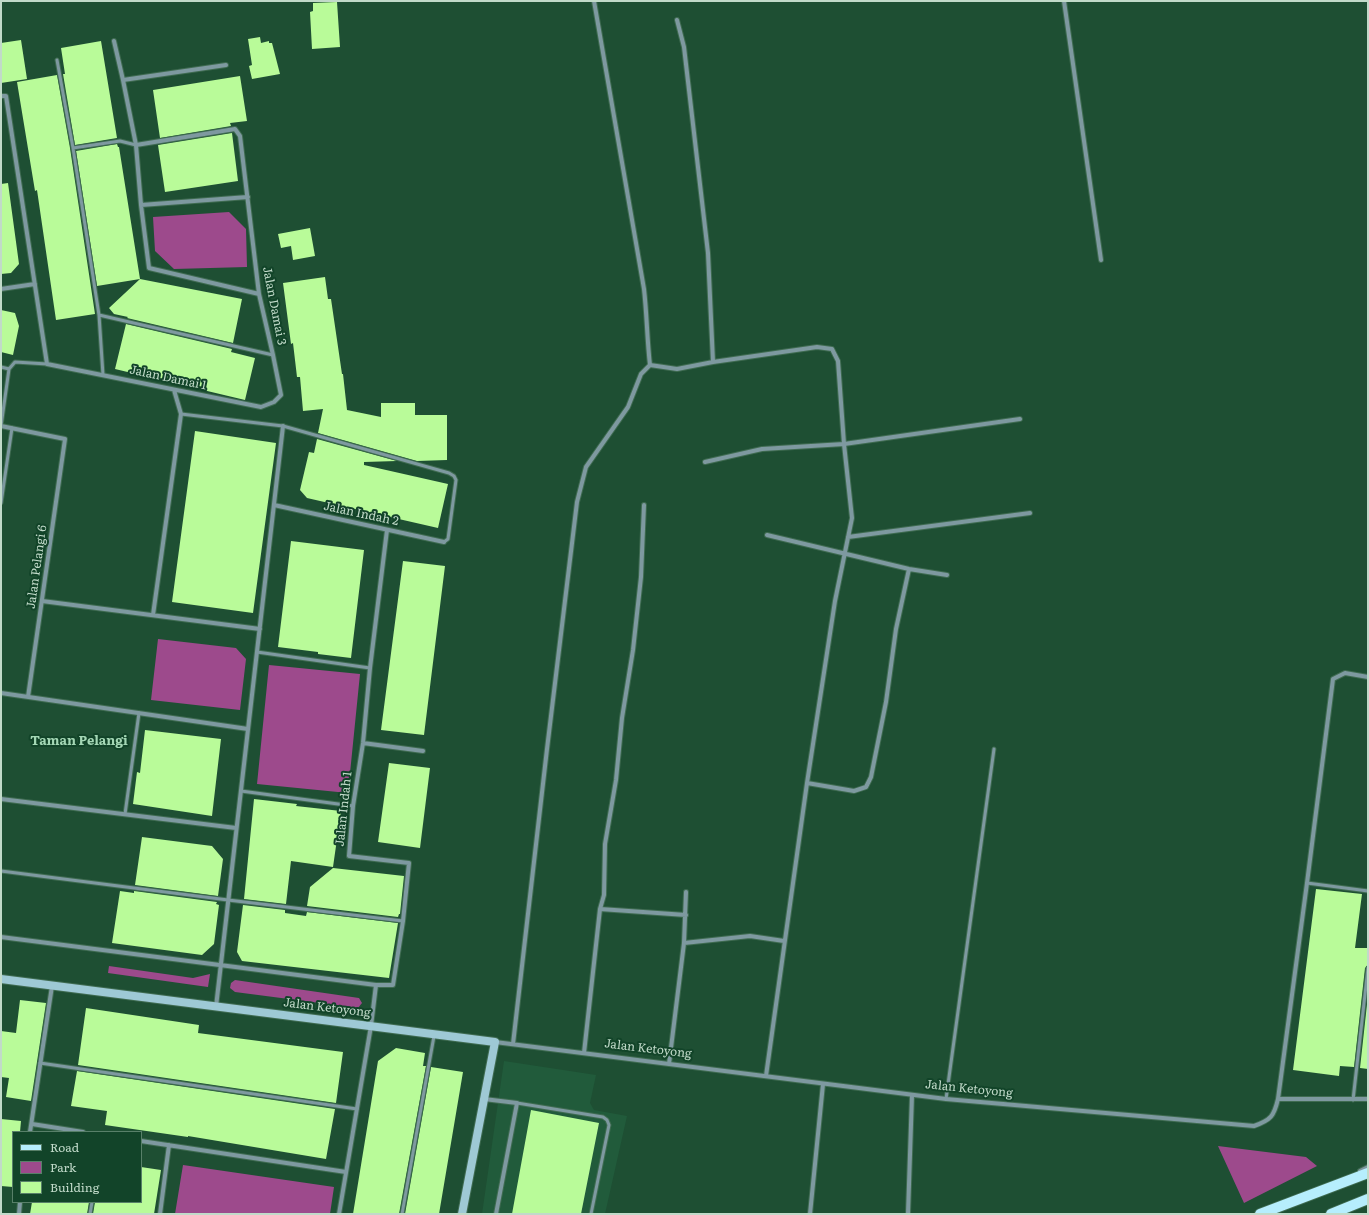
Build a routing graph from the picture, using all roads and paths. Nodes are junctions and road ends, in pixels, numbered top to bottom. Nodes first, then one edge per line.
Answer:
1 (594, 1) edge
2 (1064, 1) edge
3 (677, 20) dead end
4 (114, 41) dead end
5 (57, 60) dead end
6 (226, 65) dead end
7 (124, 80) junction
8 (1, 96) edge
9 (136, 145) junction
10 (73, 148) junction
11 (248, 197) junction
12 (141, 205) junction
13 (1101, 260) dead end
14 (35, 284) junction
15 (1, 289) edge
16 (259, 294) junction
17 (99, 315) junction
18 (274, 355) junction
19 (713, 362) junction
20 (47, 364) junction
21 (650, 365) junction
22 (1, 367) edge
23 (9, 369) junction
24 (103, 375) junction
25 (174, 390) junction
26 (280, 395) joint
27 (181, 414) junction
28 (1020, 419) dead end
29 (1, 426) edge
30 (283, 426) junction
31 (12, 428) junction
32 (844, 444) junction
33 (705, 462) dead end
34 (1, 503) edge
35 (274, 505) junction
36 (644, 505) dead end
37 (1030, 513) dead end
38 (388, 530) junction
39 (767, 535) dead end
40 (848, 537) junction
41 (444, 542) joint
42 (844, 554) junction
43 (909, 568) junction
44 (947, 575) dead end
45 (42, 601) junction
46 (153, 615) junction
47 (260, 629) junction
48 (257, 652) junction
49 (370, 668) junction
50 (1368, 677) edge
51 (1, 693) edge
52 (28, 697) junction
53 (139, 713) junction
54 (248, 729) junction
55 (363, 743) junction
56 (994, 750) dead end
57 (423, 751) dead end
58 (807, 783) junction
59 (241, 791) junction
60 (1, 799) edge
61 (353, 806) junction
62 (125, 814) junction
63 (236, 828) junction
64 (1, 871) edge
65 (1307, 882) junction
66 (1368, 891) edge
67 (686, 892) dead end
68 (228, 900) junction
69 (600, 908) junction
70 (686, 915) junction
71 (403, 921) junction
72 (1, 937) edge
73 (784, 941) junction
74 (684, 943) junction
75 (221, 965) junction
76 (1368, 968) edge
77 (1, 979) edge
78 (376, 985) junction
79 (52, 986) junction
80 (216, 1007) junction
81 (371, 1026) junction
82 (434, 1034) junction
83 (495, 1042) junction
84 (513, 1044) junction
85 (584, 1053) junction
86 (40, 1063) junction
87 (669, 1064) junction
88 (766, 1076) junction
89 (823, 1084) junction
90 (912, 1095) junction
91 (484, 1099) junction
92 (946, 1099) junction
93 (1278, 1099) junction
94 (1368, 1099) edge
95 (1353, 1100) junction
96 (517, 1103) junction
97 (357, 1109) junction
98 (32, 1124) junction
99 (30, 1131) edge
100 (77, 1131) edge
101 (142, 1141) edge
102 (169, 1145) junction
103 (1368, 1167) edge
104 (346, 1172) junction
105 (1368, 1173) edge
106 (1331, 1186) junction
107 (1368, 1199) edge
108 (20, 1203) edge
109 (92, 1203) edge
110 (19, 1214) edge
111 (90, 1214) edge
112 (160, 1214) edge
113 (339, 1214) edge
114 (402, 1214) edge
115 (462, 1214) edge
116 (496, 1214) edge
117 (591, 1214) edge
118 (810, 1214) edge
119 (908, 1214) edge
120 (1260, 1214) edge
121 (1331, 1214) edge

1 - 21 street
2 - 13 street
3 - 19 street
4 - 7 street
5 - 10 lane
6 - 7 street
7 - 9 street
8 - 14 street
9 - 10 lane
9 - 11 street, Jalan Damai 3
9 - 12 street
10 - 17 lane
11 - 12 street
11 - 16 street, Jalan Damai 3
12 - 16 street
14 - 15 street
14 - 20 street
16 - 18 street, Jalan Damai 3
17 - 18 lane
17 - 24 lane
18 - 26 street, Jalan Damai 3
19 - 21 street
19 - 32 street
20 - 23 lane
20 - 24 street, Jalan Damai 1
21 - 84 street
22 - 23 lane
23 - 29 lane
24 - 25 street, Jalan Damai 1
25 - 26 street, Jalan Damai 1
25 - 27 street
27 - 30 lane
27 - 46 street
28 - 32 street
29 - 31 street
30 - 35 street
30 - 41 lane
31 - 34 lane
31 - 45 street, Jalan Pelangi 6
32 - 33 street
32 - 40 street
35 - 38 street, Jalan Indah 2
35 - 47 street
36 - 69 street
37 - 40 street
38 - 41 street, Jalan Indah 2
38 - 49 street, Jalan Indah 1
39 - 42 street
40 - 42 street
42 - 43 street
42 - 58 street
43 - 44 street
43 - 58 street
45 - 46 street
45 - 52 street, Jalan Pelangi 6
46 - 47 street
47 - 48 street
48 - 49 lane
48 - 54 street
49 - 55 street, Jalan Indah 1
50 - 65 street, Jalan Ketoyong
51 - 52 street
52 - 53 street
53 - 54 street
53 - 62 lane
54 - 59 street
55 - 57 street
55 - 61 street, Jalan Indah 1
56 - 92 lane
58 - 73 street
59 - 61 lane
59 - 63 street
60 - 62 street
61 - 71 street, Jalan Indah 1
62 - 63 street
63 - 68 street
64 - 68 lane
65 - 66 lane
65 - 93 street, Jalan Ketoyong
67 - 70 street
68 - 71 lane
68 - 75 street
69 - 70 street
69 - 85 street
70 - 74 street
71 - 78 street, Jalan Indah 1
72 - 75 street, Jalan Indah 1
73 - 74 street
73 - 88 street
74 - 87 street
75 - 78 street, Jalan Indah 1
75 - 80 street
76 - 95 lane
77 - 79 street, Jalan Ketoyong
78 - 81 street
79 - 80 street, Jalan Ketoyong
79 - 86 street
80 - 81 street, Jalan Ketoyong
81 - 82 street, Jalan Ketoyong
81 - 97 street
82 - 83 street, Jalan Ketoyong
82 - 114 lane
83 - 84 street, Jalan Ketoyong
83 - 91 street
84 - 85 street, Jalan Ketoyong
85 - 87 street, Jalan Ketoyong
86 - 97 lane
86 - 98 street
87 - 88 street, Jalan Ketoyong
88 - 89 street, Jalan Ketoyong
89 - 90 street, Jalan Ketoyong
89 - 118 street
90 - 92 street, Jalan Ketoyong
90 - 119 street
91 - 96 street
91 - 115 street
92 - 93 street, Jalan Ketoyong
93 - 95 street
94 - 95 street
96 - 116 street
96 - 117 lane
97 - 104 street
98 - 99 street
98 - 100 street
101 - 102 street
102 - 104 street
102 - 112 street
103 - 106 street
104 - 113 street
105 - 106 main road
106 - 120 main road
107 - 121 main road
108 - 110 street
109 - 111 lane

